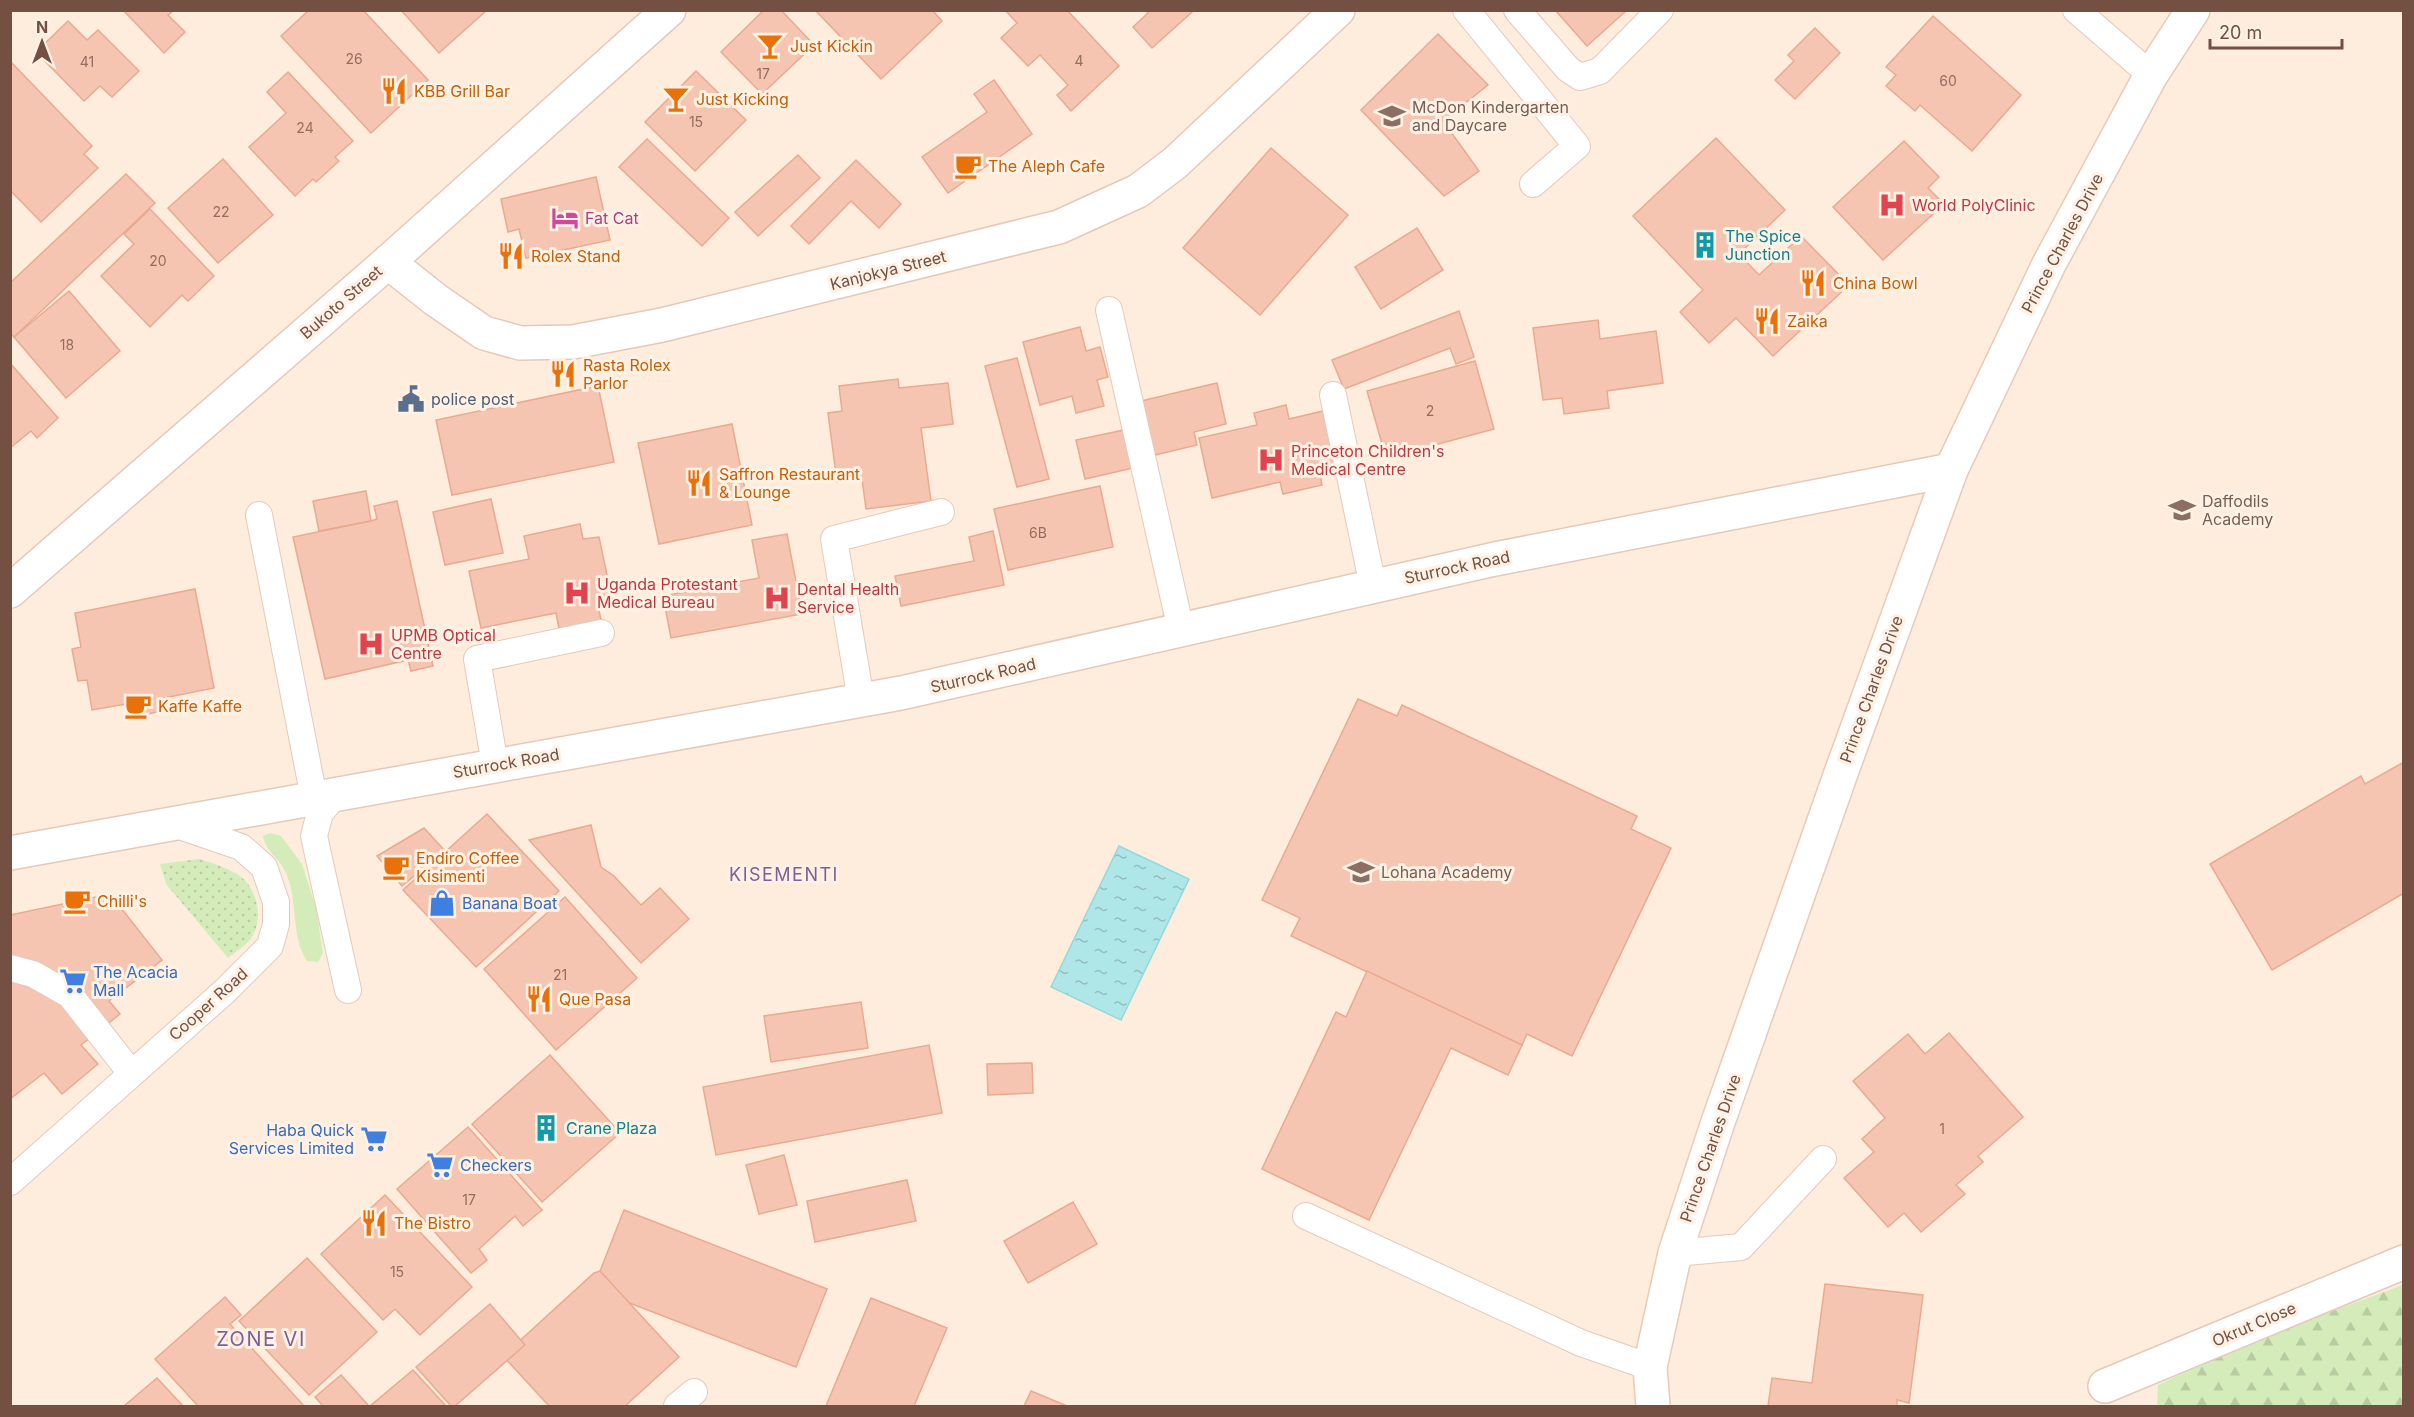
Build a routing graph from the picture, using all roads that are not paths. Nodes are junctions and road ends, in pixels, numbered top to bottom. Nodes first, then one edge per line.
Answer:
1 (669, 10) edge
2 (1338, 10) edge
3 (1466, 10) edge
4 (1516, 10) edge
5 (1660, 10) edge
6 (2076, 10) edge
7 (2193, 10) edge
8 (2151, 75) junction
9 (1533, 184) dead end
10 (388, 262) junction
11 (1109, 310) dead end
12 (1333, 395) dead end
13 (1951, 470) junction
14 (941, 512) dead end
15 (258, 515) dead end
16 (1373, 586) junction
17 (10, 591) edge
18 (1181, 630) junction
19 (601, 633) dead end
20 (861, 700) junction
21 (495, 765) junction
22 (326, 795) junction
23 (177, 825) junction
24 (10, 853) edge
25 (10, 968) edge
26 (348, 990) dead end
27 (131, 1072) junction
28 (1823, 1159) dead end
29 (10, 1182) edge
30 (1306, 1216) dead end
31 (1675, 1253) junction
32 (2403, 1262) edge
33 (1650, 1367) junction
34 (2105, 1386) dead end
35 (1653, 1407) edge

1 - 10 street, Bukoto Street
2 - 10 street, Kanjokya Street
3 - 9 lane
4 - 5 lane
6 - 8 lane
7 - 8 street, Prince Charles Drive
8 - 13 street, Prince Charles Drive
10 - 17 street, Bukoto Street
11 - 18 lane
12 - 16 lane
13 - 16 street, Sturrock Road
13 - 31 street, Prince Charles Drive
14 - 20 lane
15 - 22 lane
16 - 18 street, Sturrock Road
18 - 20 street, Sturrock Road
19 - 21 lane
20 - 21 street, Sturrock Road
21 - 22 street, Sturrock Road
22 - 23 street, Sturrock Road
22 - 26 lane
23 - 24 street, Sturrock Road
23 - 27 lane, Cooper Road
25 - 27 lane
27 - 29 lane, Cooper Road
28 - 31 lane
30 - 33 lane
31 - 33 street, Prince Charles Drive
32 - 34 street, Okrut Close
33 - 35 street, Prince Charles Drive

